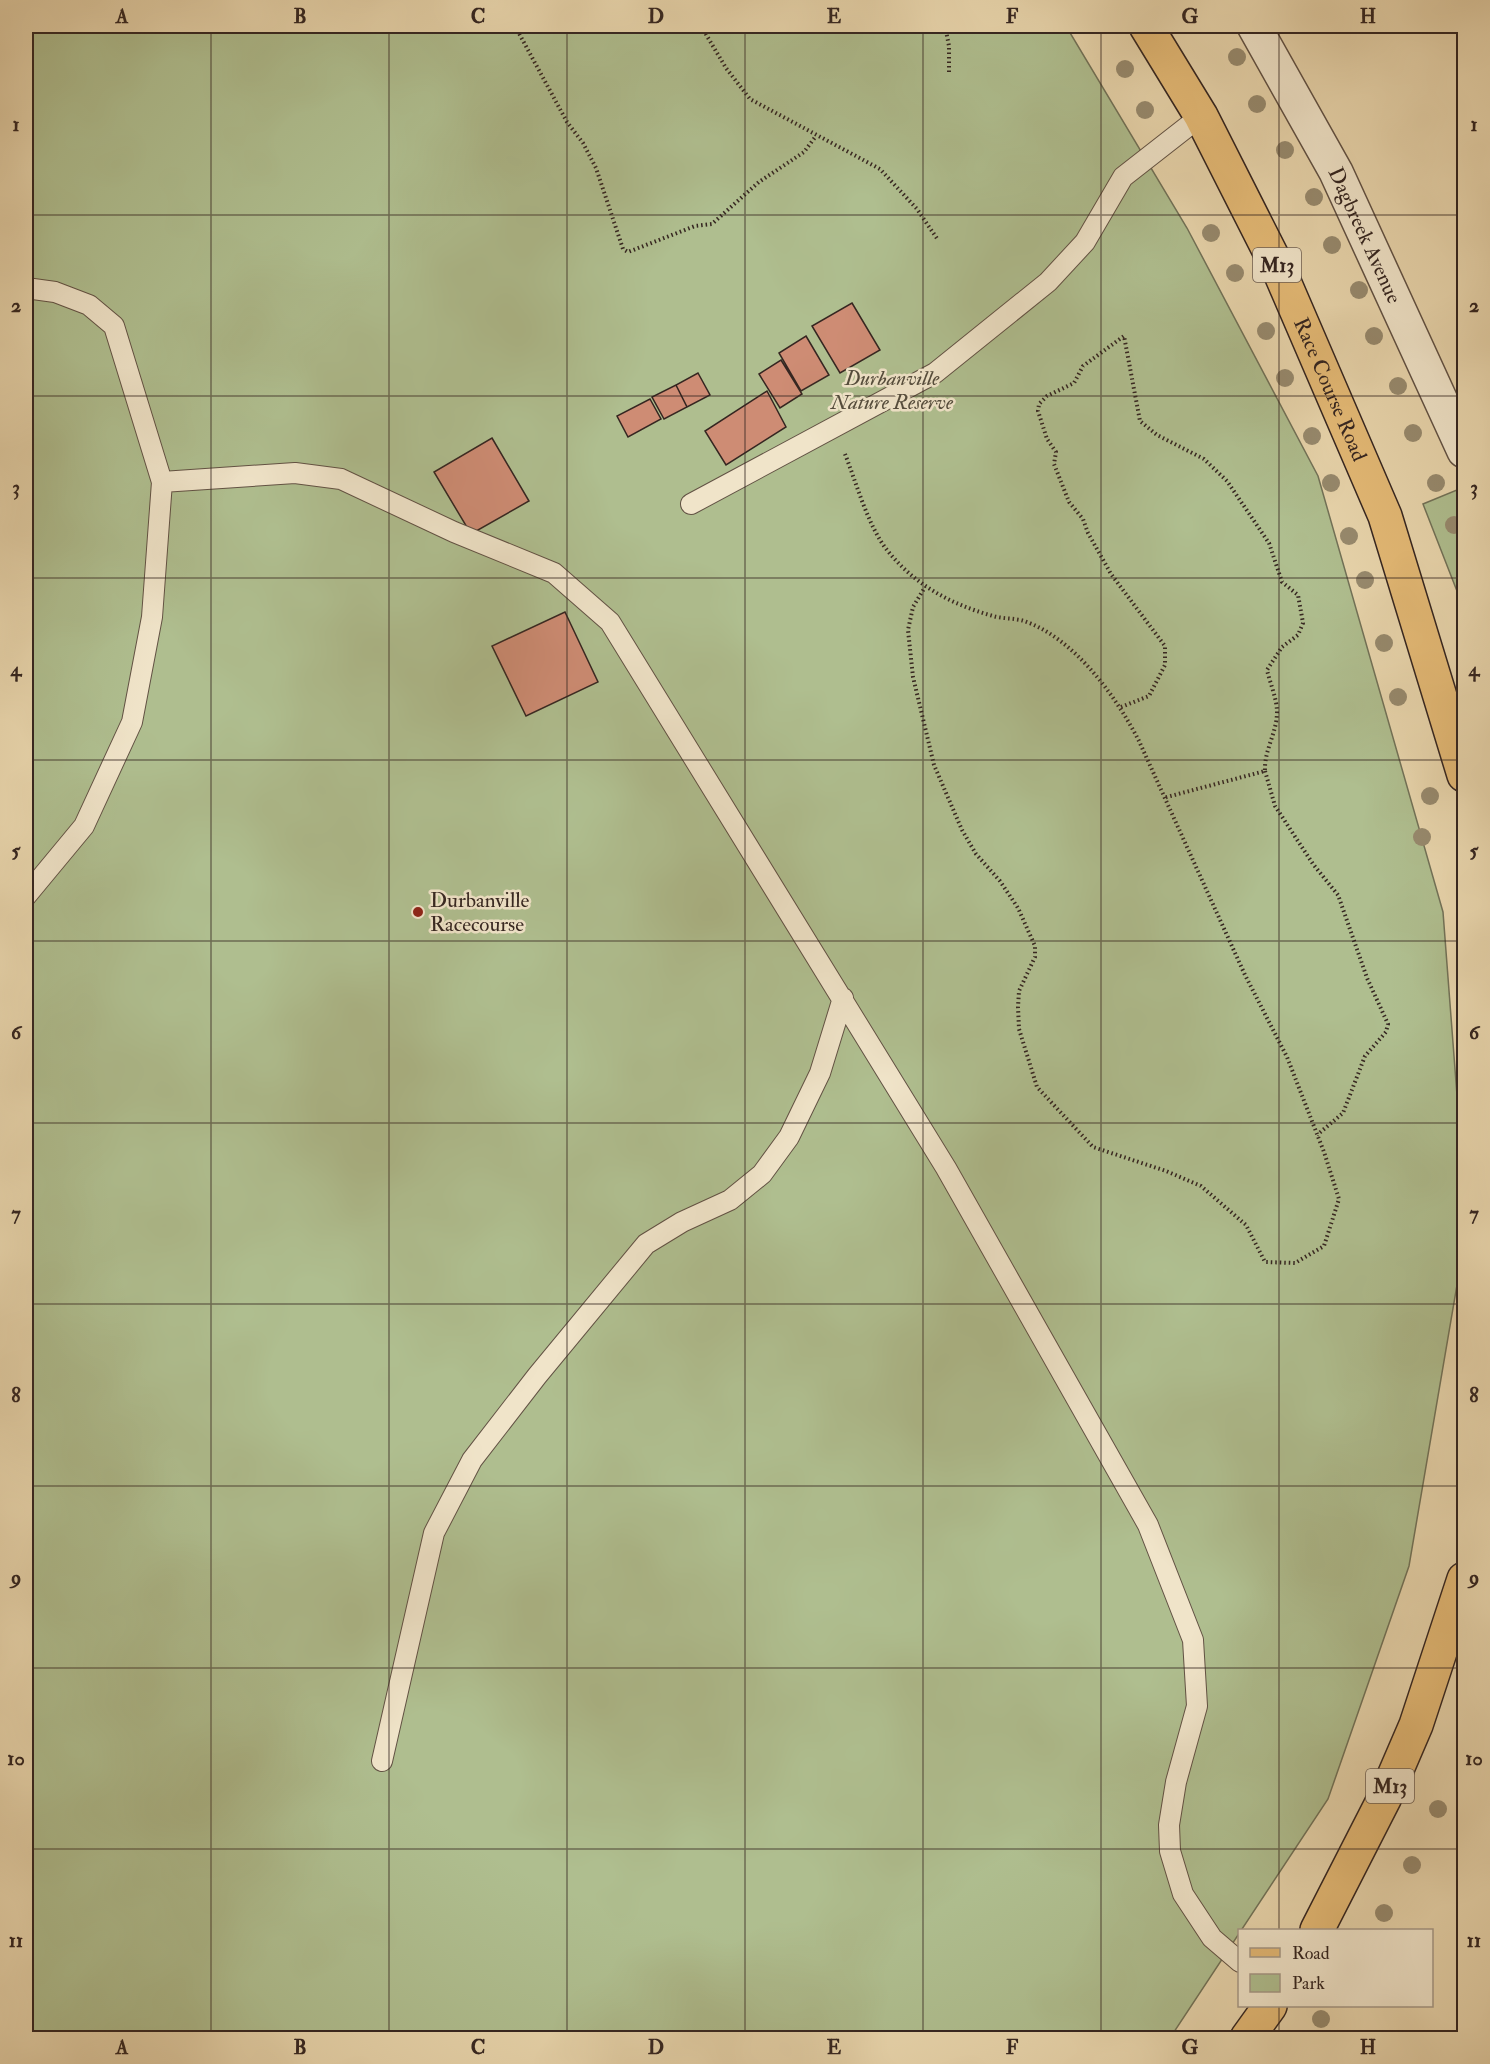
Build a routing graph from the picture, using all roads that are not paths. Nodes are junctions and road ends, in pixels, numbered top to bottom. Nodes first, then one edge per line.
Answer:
1 (1146, 26) edge
2 (1254, 26) edge
3 (1201, 116) junction
4 (26, 288) edge
5 (1464, 451) edge
6 (162, 482) junction
7 (691, 504) dead end
8 (1464, 775) edge
9 (26, 896) edge
10 (843, 999) junction
11 (1464, 1579) edge
12 (382, 1761) dead end
13 (1318, 1929) edge
14 (1238, 1961) edge
15 (1269, 2007) edge
16 (1247, 2038) edge

1 - 3 main road, Race Course Road / M13
2 - 5 street, Dagbreek Avenue
3 - 7 lane
3 - 8 main road, Race Course Road / M13
4 - 6 lane
6 - 9 lane
6 - 10 lane
10 - 12 lane
10 - 14 lane
11 - 13 main road, M13
15 - 16 main road

